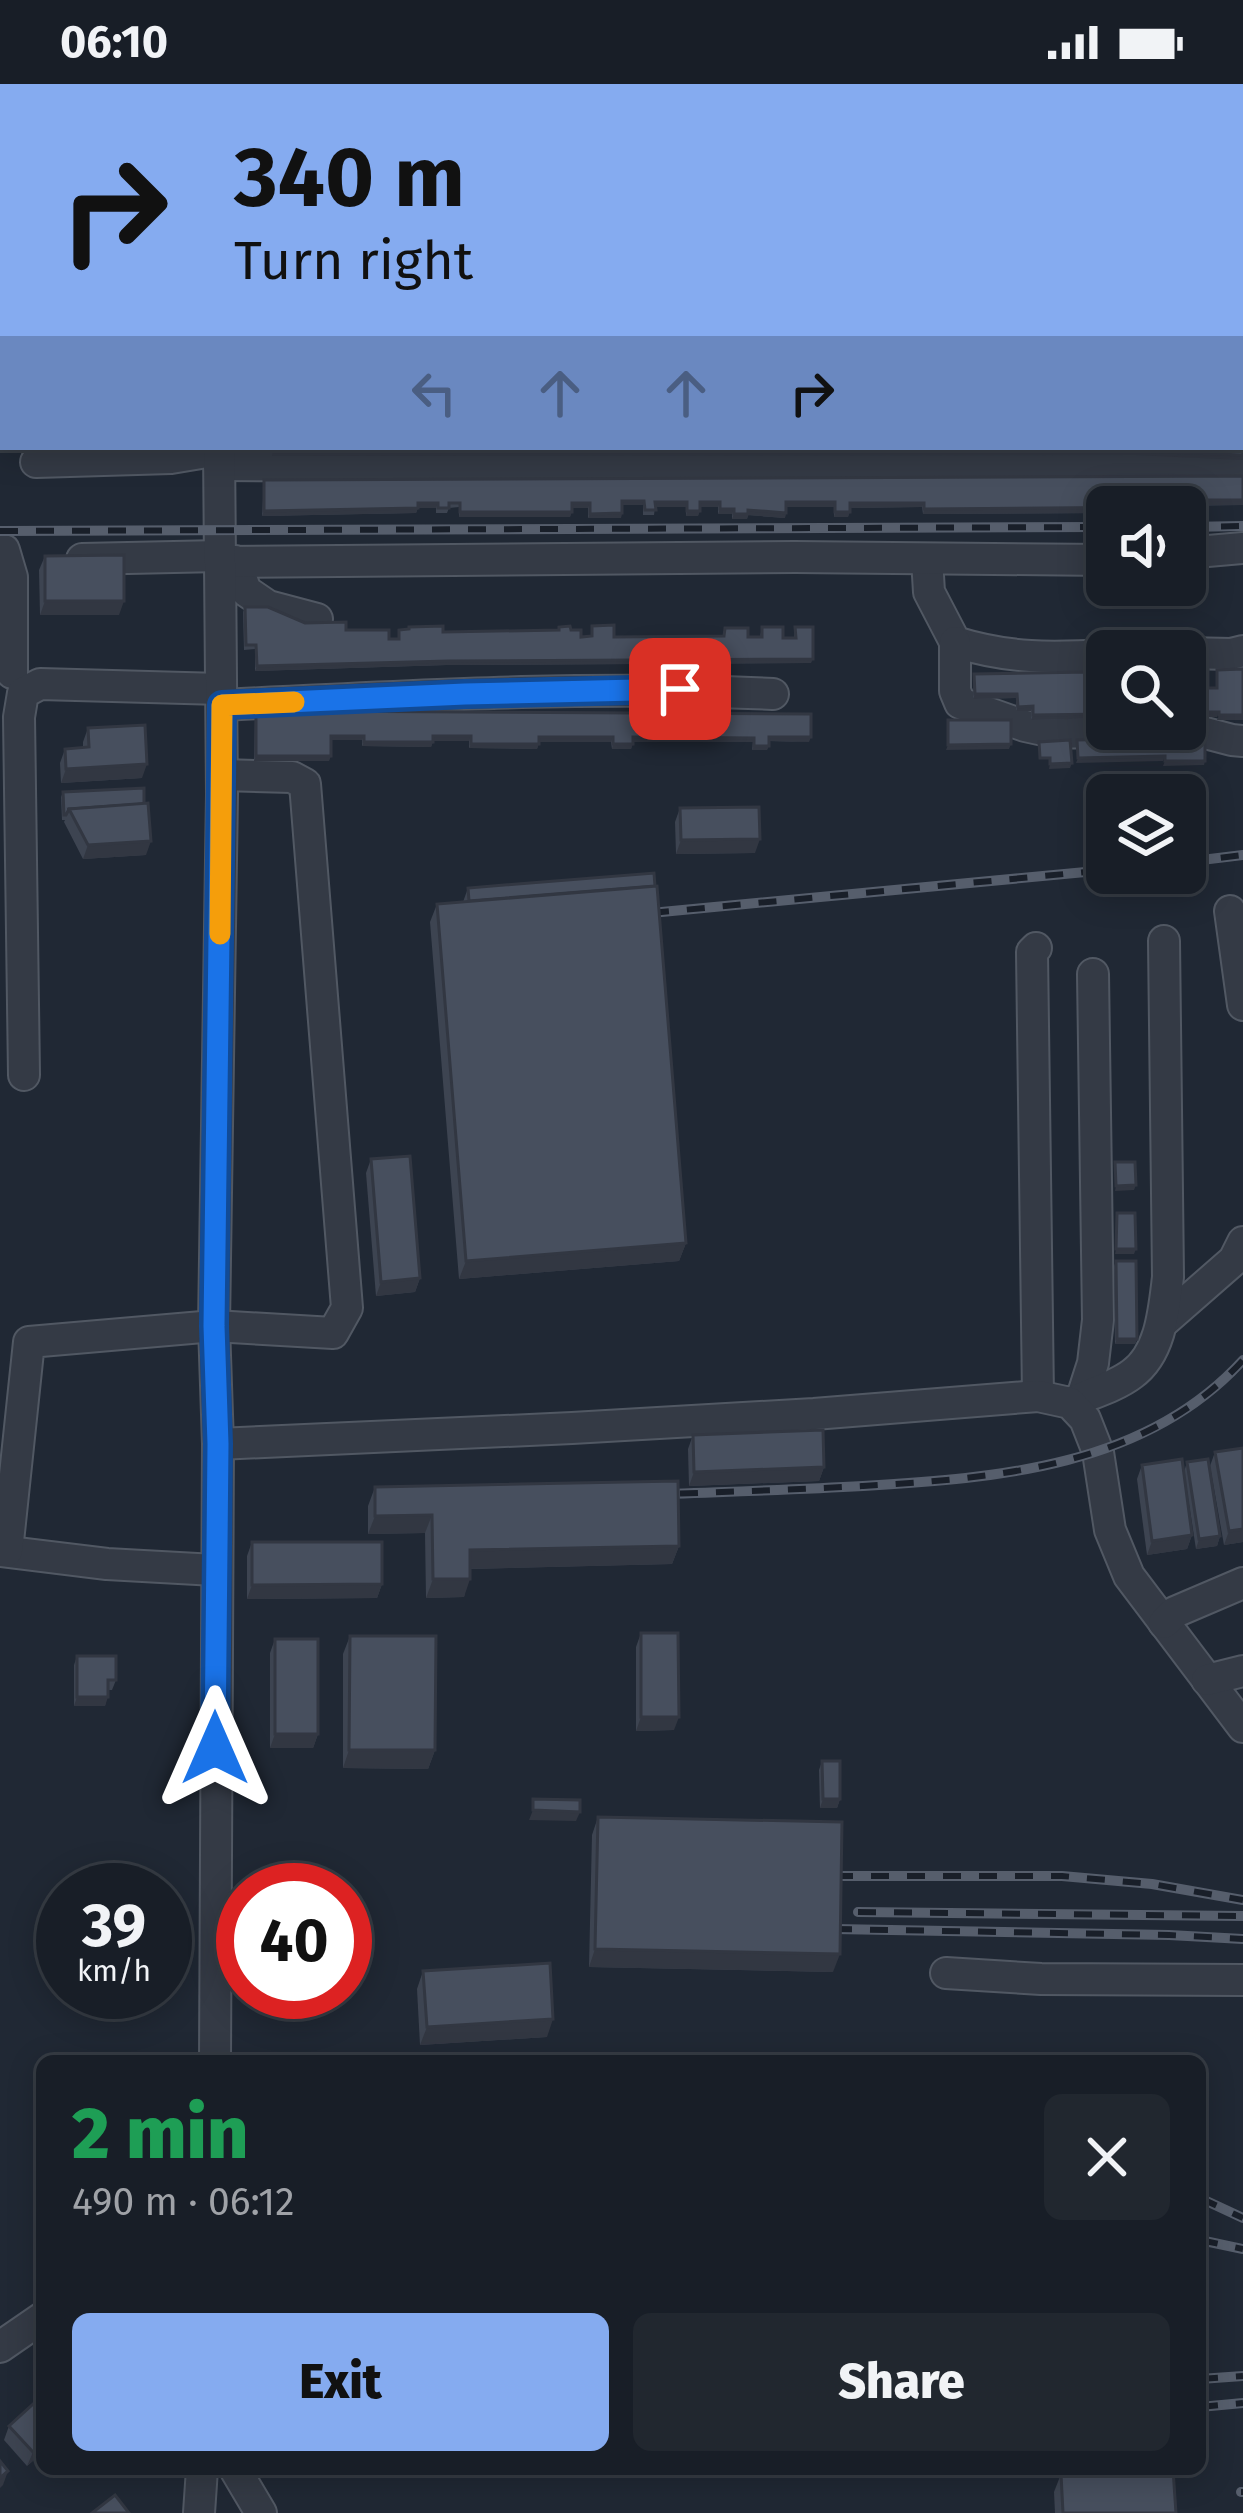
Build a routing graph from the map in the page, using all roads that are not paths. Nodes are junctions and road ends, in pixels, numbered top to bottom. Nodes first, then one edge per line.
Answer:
1 (219, 454) edge
2 (36, 462) dead end
3 (1243, 469) edge
4 (1243, 548) edge
5 (0, 549) edge
6 (1206, 551) edge
7 (927, 559) junction
8 (52, 560) edge
9 (225, 560) junction
10 (1086, 560) edge
11 (317, 619) edge
12 (955, 642) junction
13 (1243, 651) edge
14 (1206, 653) edge
15 (1086, 656) edge
16 (17, 676) edge
17 (773, 694) dead end
18 (222, 697) junction
19 (1243, 741) edge
20 (222, 776) junction
21 (1230, 910) dead end
22 (1164, 941) dead end
23 (1036, 948) dead end
24 (1094, 974) dead end
25 (1243, 1005) edge
26 (24, 1075) dead end
27 (1243, 1242) edge
28 (1162, 1323) junction
29 (214, 1326) junction
30 (1038, 1396) junction
31 (1076, 1400) junction
32 (218, 1444) junction
33 (4, 1551) edge
34 (215, 1570) junction
35 (1243, 1582) edge
36 (1164, 1623) junction
37 (1243, 1671) edge
38 (1207, 1680) junction
39 (1243, 1726) edge
40 (946, 1973) dead end
41 (1243, 1980) edge
42 (215, 2055) edge
43 (36, 2322) edge
44 (0, 2347) edge
45 (202, 2475) edge
46 (239, 2475) edge
47 (199, 2513) edge
48 (261, 2513) edge

1 - 2 street
1 - 3 street
1 - 9 street
4 - 6 street
5 - 16 street
7 - 9 street
7 - 10 street
7 - 12 street
8 - 9 street
9 - 11 street
9 - 18 street
12 - 15 street
12 - 19 street
13 - 14 street
16 - 18 street
16 - 26 street
17 - 18 street
18 - 20 street
20 - 29 street
20 - 29 street
21 - 25 street
22 - 28 street
23 - 30 street
24 - 31 street
27 - 28 street
28 - 31 street
29 - 32 street
29 - 33 street
30 - 31 street
30 - 32 street
31 - 36 street
32 - 34 street
33 - 34 street
34 - 42 street
35 - 36 street
36 - 38 street
37 - 38 street
38 - 39 street
40 - 41 street
43 - 44 street
45 - 47 street
46 - 48 street

